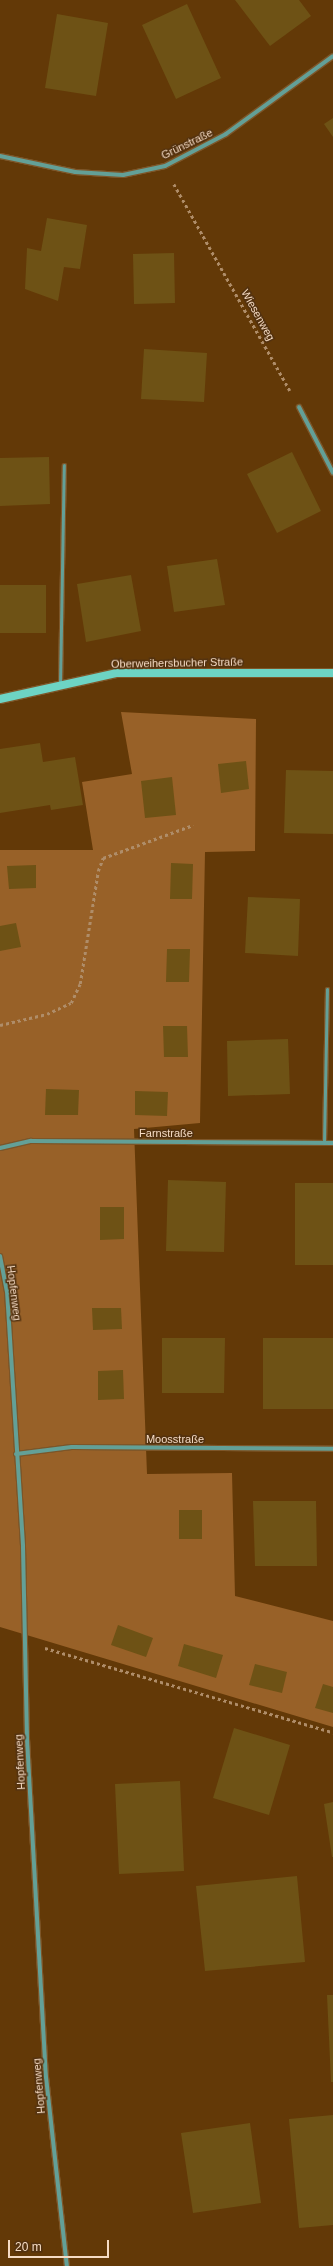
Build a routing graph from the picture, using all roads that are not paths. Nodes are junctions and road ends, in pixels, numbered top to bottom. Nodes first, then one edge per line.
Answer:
1 (333, 56) edge
2 (0, 156) edge
3 (299, 407) road end
4 (64, 465) dead end
5 (333, 473) edge
6 (333, 674) edge
7 (60, 684) junction
8 (0, 699) edge
9 (327, 989) dead end
10 (324, 1143) junction
11 (333, 1143) edge
12 (0, 1148) edge
13 (0, 1256) edge
14 (333, 1449) edge
15 (16, 1454) junction
16 (67, 2266) edge

1 - 2 street, Grünstraße
3 - 5 street
4 - 7 lane
6 - 7 street, Oberweihersbucher Straße
7 - 8 street, Oberweihersbucher Straße
9 - 10 lane
10 - 11 street, Farnstraße
10 - 12 street, Farnstraße
13 - 15 street, Hopfenweg
14 - 15 street, Moosstraße
15 - 16 street, Hopfenweg

